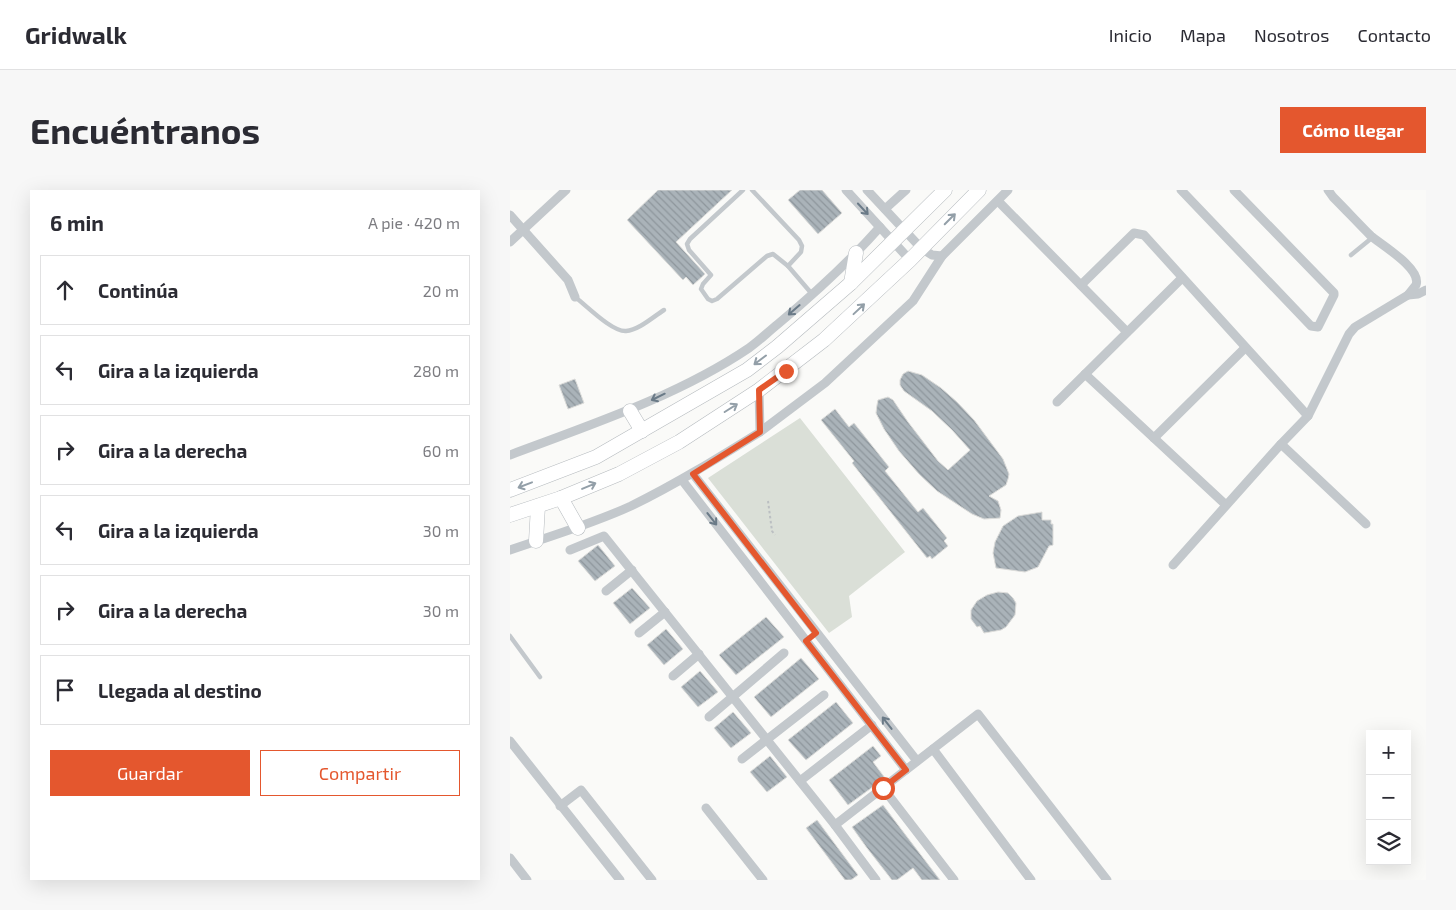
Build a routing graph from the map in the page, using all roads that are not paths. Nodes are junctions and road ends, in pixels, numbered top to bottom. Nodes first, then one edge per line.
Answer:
1 (566, 190) edge
2 (743, 190) edge
3 (752, 190) edge
4 (846, 190) edge
5 (867, 190) edge
6 (906, 190) edge
7 (945, 190) edge
8 (979, 190) edge
9 (1008, 190) edge
10 (1181, 190) edge
11 (1234, 190) edge
12 (1328, 190) edge
13 (998, 200) junction
14 (885, 209) junction
15 (510, 215) edge
16 (880, 227) junction
17 (524, 230) junction
18 (905, 231) junction
19 (1373, 237) junction
20 (510, 242) edge
21 (894, 242) junction
22 (921, 248) junction
23 (856, 254) junction
24 (1351, 255) dead end
25 (942, 256) junction
26 (910, 260) junction
27 (788, 266) junction
28 (1182, 278) junction
29 (851, 283) junction
30 (1081, 285) junction
31 (1426, 290) edge
32 (812, 294) junction
33 (1408, 295) junction
34 (575, 297) joint
35 (664, 310) dead end
36 (1127, 332) junction
37 (1245, 348) junction
38 (1084, 374) junction
39 (759, 390) junction
40 (1057, 402) dead end
41 (630, 411) junction
42 (1308, 416) junction
43 (642, 432) junction
44 (760, 432) junction
45 (1154, 438) junction
46 (1281, 444) junction
47 (510, 455) edge
48 (693, 474) junction
49 (682, 480) junction
50 (510, 490) edge
51 (561, 498) junction
52 (1226, 505) junction
53 (538, 506) junction
54 (510, 515) edge
55 (1366, 524) dead end
56 (578, 528) junction
57 (536, 541) junction
58 (510, 550) edge
59 (570, 550) dead end
60 (1173, 565) dead end
61 (632, 570) junction
62 (606, 591) dead end
63 (665, 612) junction
64 (816, 633) junction
65 (639, 634) dead end
66 (510, 636) edge
67 (806, 641) junction
68 (784, 653) dead end
69 (699, 654) junction
70 (673, 676) dead end
71 (540, 677) dead end
72 (824, 695) dead end
73 (733, 697) junction
74 (709, 717) dead end
75 (872, 725) junction
76 (767, 739) junction
77 (510, 741) edge
78 (933, 749) junction
79 (742, 759) dead end
80 (917, 761) junction
81 (906, 770) junction
82 (800, 781) junction
83 (883, 788) junction
84 (560, 806) junction
85 (706, 808) dead end
86 (835, 825) junction
87 (510, 858) edge
88 (527, 880) edge
89 (620, 880) edge
90 (652, 880) edge
91 (763, 880) edge
92 (876, 880) edge
93 (954, 880) edge
94 (1031, 880) edge
95 (1107, 880) edge

1 - 17 street
2 - 27 lane
3 - 27 lane
4 -> 16 street
5 - 14 street
6 - 14 street
7 - 18 main road
22 -> 8 main road
9 - 13 street
10 - 11 street
12 - 19 street
13 - 25 street
13 - 30 street
14 - 18 street
15 - 17 street
16 - 21 street
16 - 23 street
17 - 20 street
17 - 34 street
18 - 21 main road
18 - 22 street
19 - 24 lane
19 - 33 street
21 - 26 street
21 - 29 main road
22 - 25 street
22 - 26 main road
23 - 29 main road
23 - 32 street
25 - 44 street
39 -> 26 main road
27 - 32 lane
28 - 30 street
28 - 36 street
28 - 37 street
29 -> 43 main road
30 - 36 street
31 - 33 street
32 -> 41 street
33 - 42 street
34 - 35 lane
36 - 38 street
37 - 42 street
37 - 45 street
38 - 40 street
38 - 45 street
39 - 44 street
51 -> 39 main road
41 - 43 main road
41 - 47 street
42 - 46 street
43 -> 50 main road
44 - 48 street
45 - 52 street
46 - 52 street
46 - 55 street
48 - 49 street
48 - 64 street
49 - 56 street
49 -> 67 street
51 - 53 main road
51 - 56 main road
52 - 60 street
53 - 54 main road
53 - 57 main road
56 - 57 street
57 - 58 street
59 - 61 street
61 - 62 street
61 - 63 street
63 - 65 street
63 - 69 street
64 - 67 street
80 -> 64 street
66 - 71 lane
67 - 75 street
68 - 73 street
69 - 70 street
69 - 73 street
72 - 76 street
73 - 74 street
73 - 76 street
75 - 81 street
75 - 82 street
76 - 79 street
76 - 82 street
77 - 84 street
78 - 80 street
78 - 94 street
78 - 95 street
80 - 81 street
81 - 83 street
82 - 86 street
83 - 86 street
83 - 93 street
84 - 89 street
84 - 90 street
85 - 91 street
86 - 92 street
87 - 88 street

